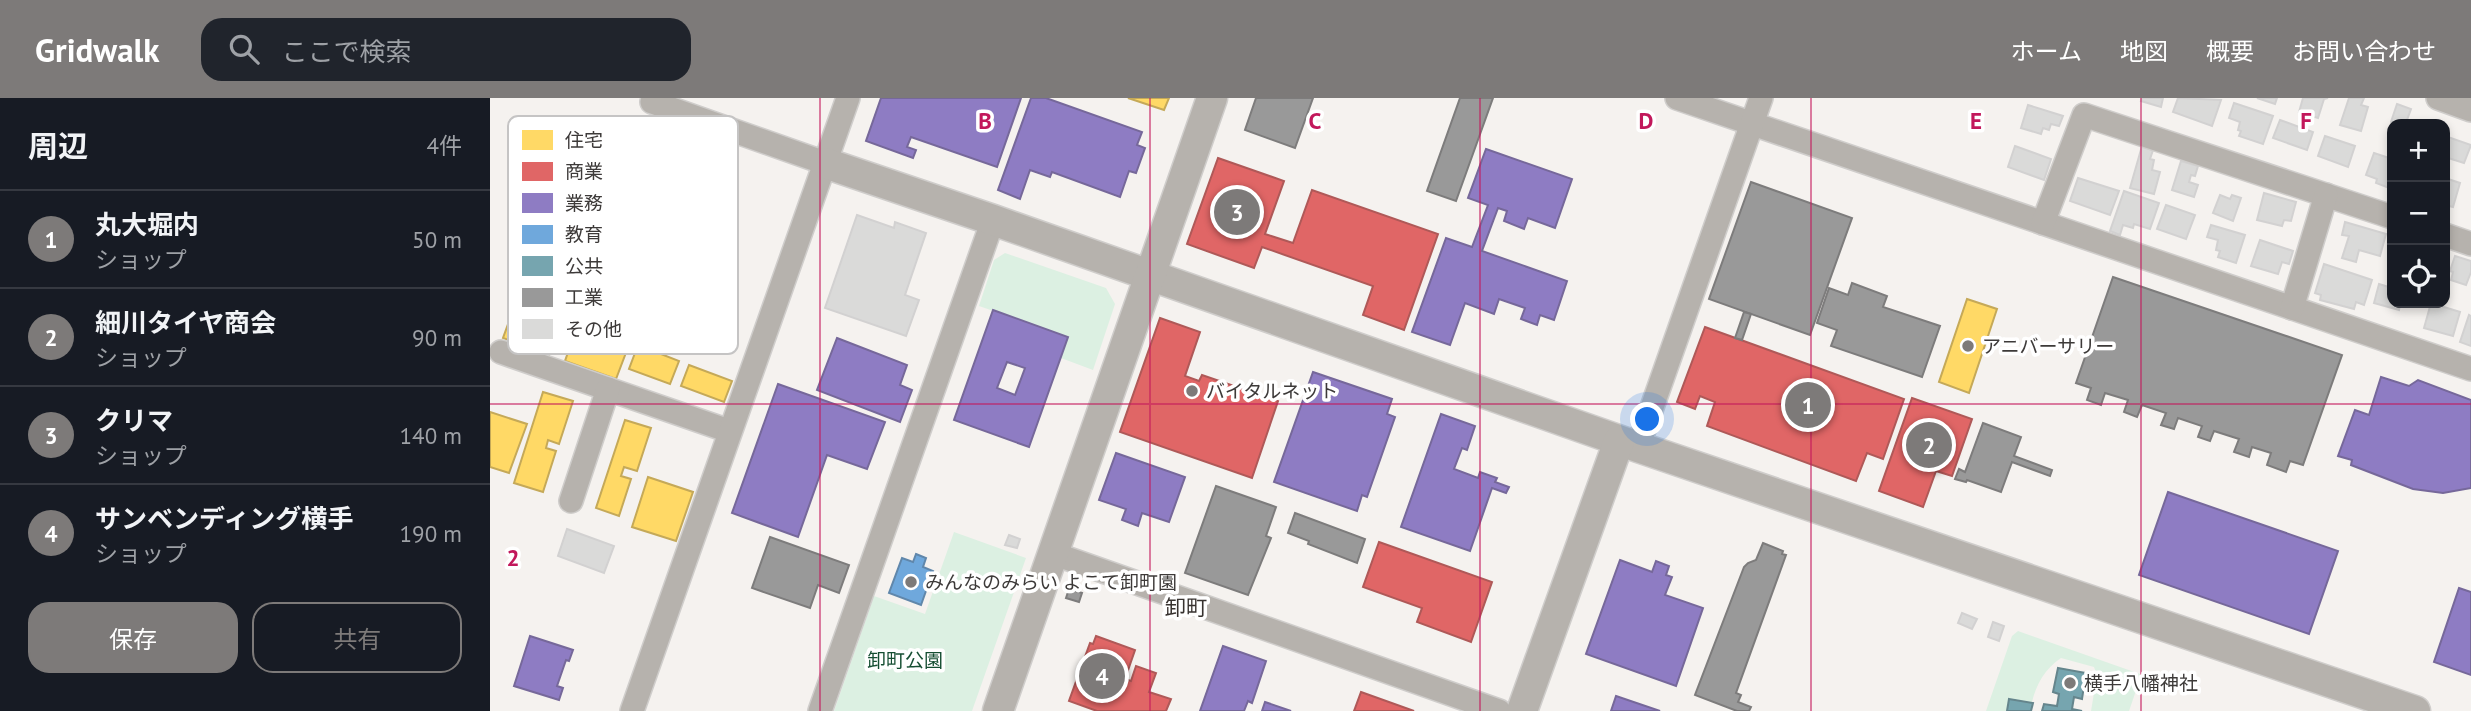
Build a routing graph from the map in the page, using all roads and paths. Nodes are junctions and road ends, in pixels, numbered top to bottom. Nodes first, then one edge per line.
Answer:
1 (848, 98) edge
2 (1212, 98) edge
3 (1677, 98) edge
4 (1760, 98) edge
5 (2438, 98) edge
6 (652, 103) dead end
7 (2471, 110) edge
8 (689, 116) edge
9 (1751, 124) junction
10 (738, 133) edge
11 (825, 163) junction
12 (2326, 195) junction
13 (2387, 216) edge
14 (993, 220) junction
15 (2043, 223) junction
16 (2450, 237) edge
17 (2471, 244) edge
18 (1151, 277) junction
19 (2292, 308) junction
20 (500, 352) dead end
21 (2471, 369) edge
22 (608, 389) junction
23 (729, 431) junction
24 (1629, 444) junction
25 (571, 501) dead end
26 (1052, 554) junction
27 (632, 711) edge
28 (820, 711) edge
29 (998, 711) edge
30 (1499, 711) edge
31 (1522, 711) edge
32 (2415, 711) edge

1 - 11 street
2 - 18 street
3 - 9 street
4 - 9 street
5 - 7 street
6 - 8 street
9 - 15 street
9 - 24 street
10 - 11 street
11 - 14 street
11 - 23 street
12 - 13 street
12 - 15 street
12 - 19 street
14 - 18 street
14 - 28 street
15 - 19 street
16 - 17 street
18 - 24 street
18 - 26 street
19 - 21 street
20 - 22 street
22 - 23 street
22 - 25 street
23 - 27 street
24 - 31 street
24 - 32 street
26 - 29 street
26 - 30 street

